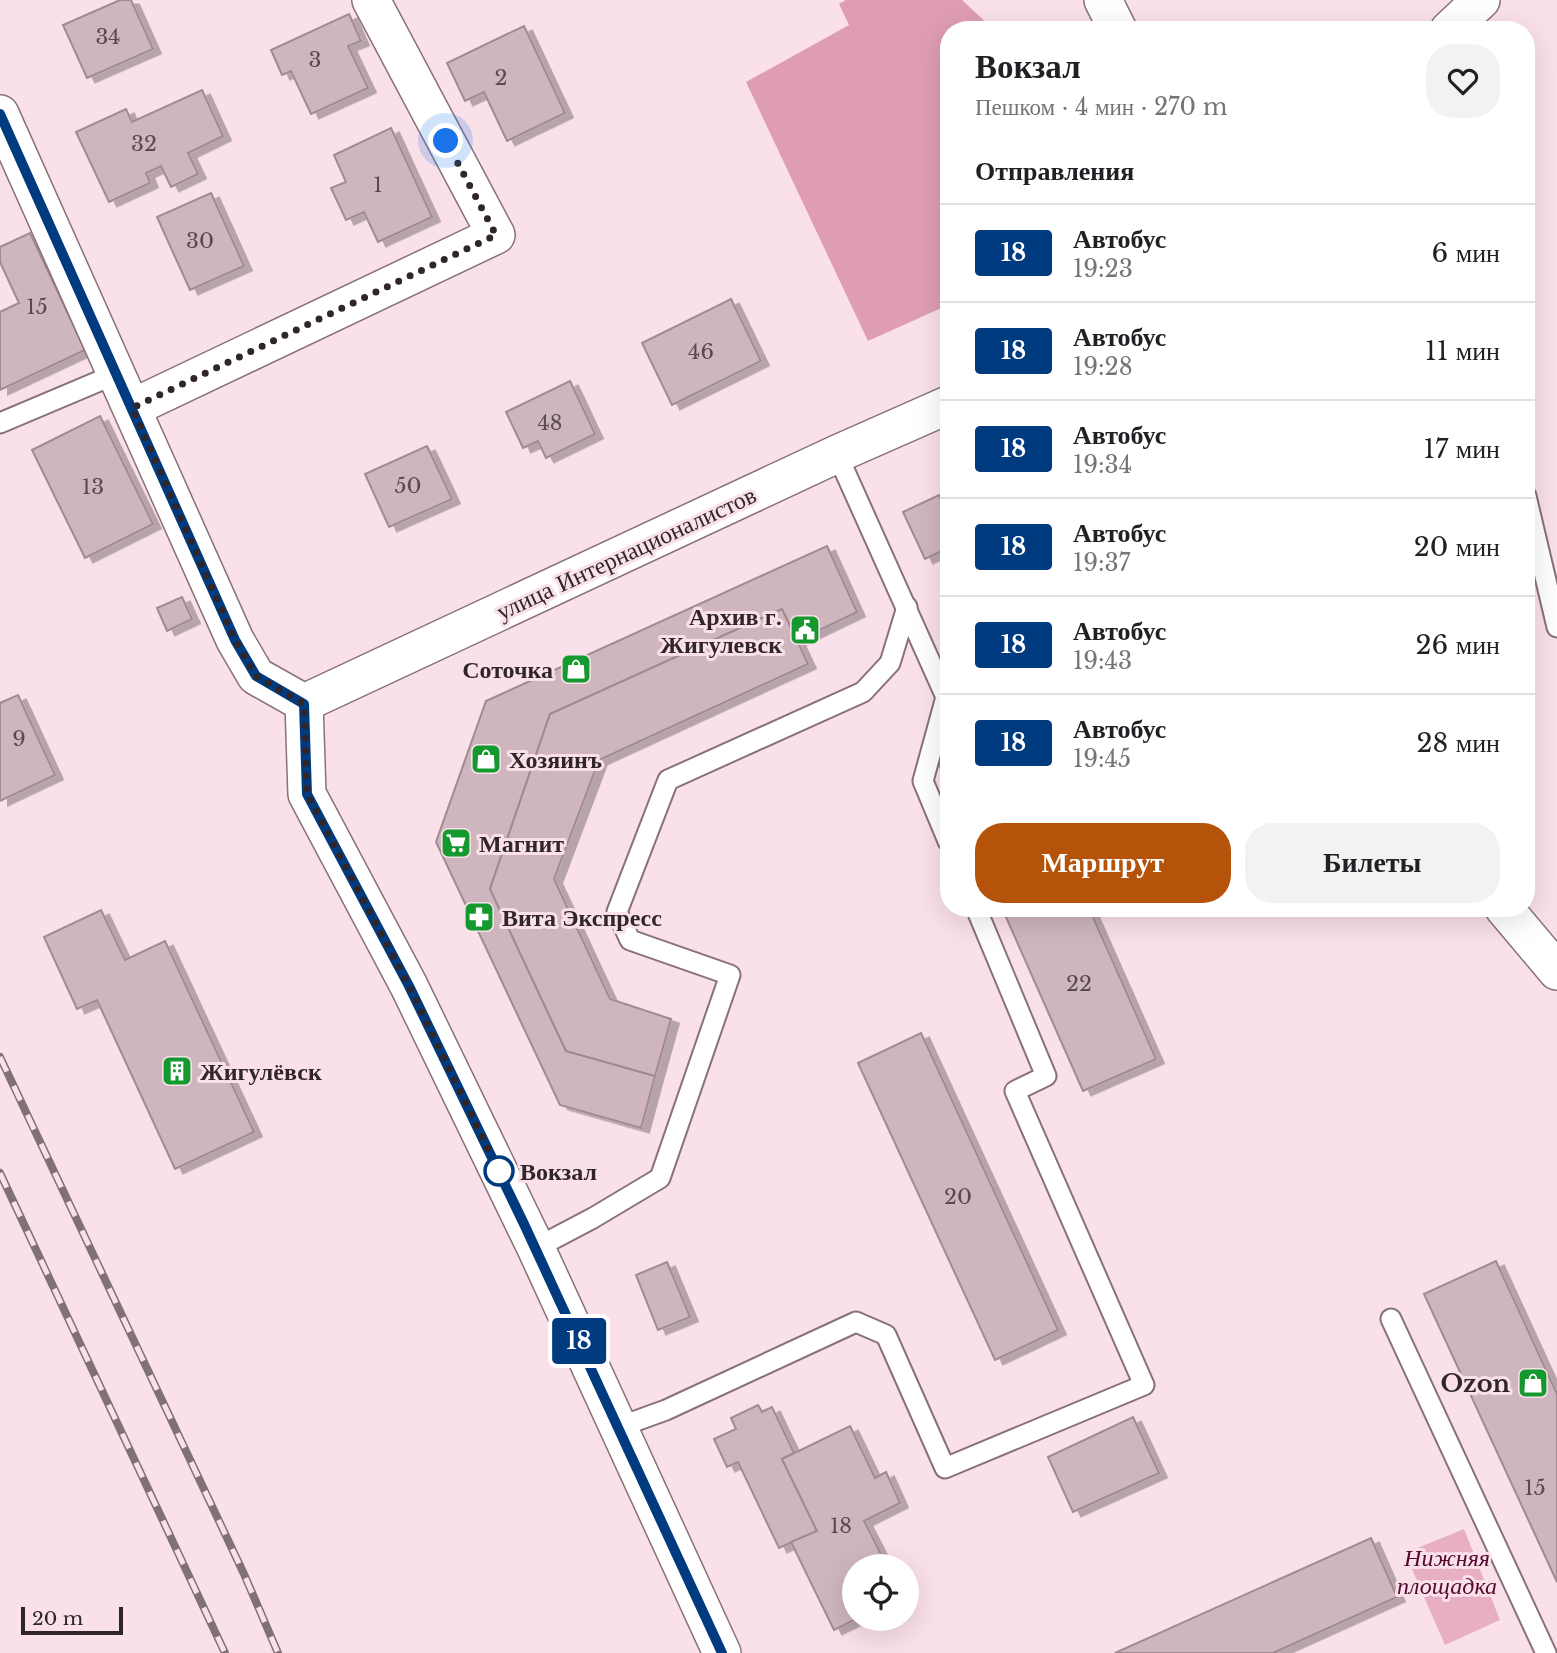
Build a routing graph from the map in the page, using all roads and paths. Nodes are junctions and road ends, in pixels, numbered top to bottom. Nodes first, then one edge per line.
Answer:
1 (371, 0) edge
2 (1103, 0) edge
3 (1481, 0) edge
4 (1114, 21) edge
5 (1459, 21) edge
6 (0, 114) edge
7 (116, 374) junction
8 (132, 408) junction
9 (940, 409) edge
10 (0, 423) edge
11 (837, 454) junction
12 (1535, 534) edge
13 (907, 607) junction
14 (1557, 627) edge
15 (940, 683) edge
16 (304, 704) junction
17 (940, 719) edge
18 (940, 822) edge
19 (980, 917) edge
20 (1512, 917) edge
21 (1557, 971) edge
22 (536, 1248) junction
23 (1391, 1319) dead end
24 (619, 1427) junction
25 (722, 1653) edge
26 (1546, 1653) edge

1 - 8 street
2 - 4 street
3 - 5 street
6 - 7 street
7 - 8 street
7 - 10 lane
8 - 16 street
9 - 11 street, улица Интернационалистов
11 - 13 lane
11 - 16 street, улица Интернационалистов
12 - 14 lane
13 - 15 lane
13 - 22 lane
16 - 22 street
17 - 18 lane
19 - 24 lane
20 - 21 street
22 - 24 street
23 - 26 lane
24 - 25 street

